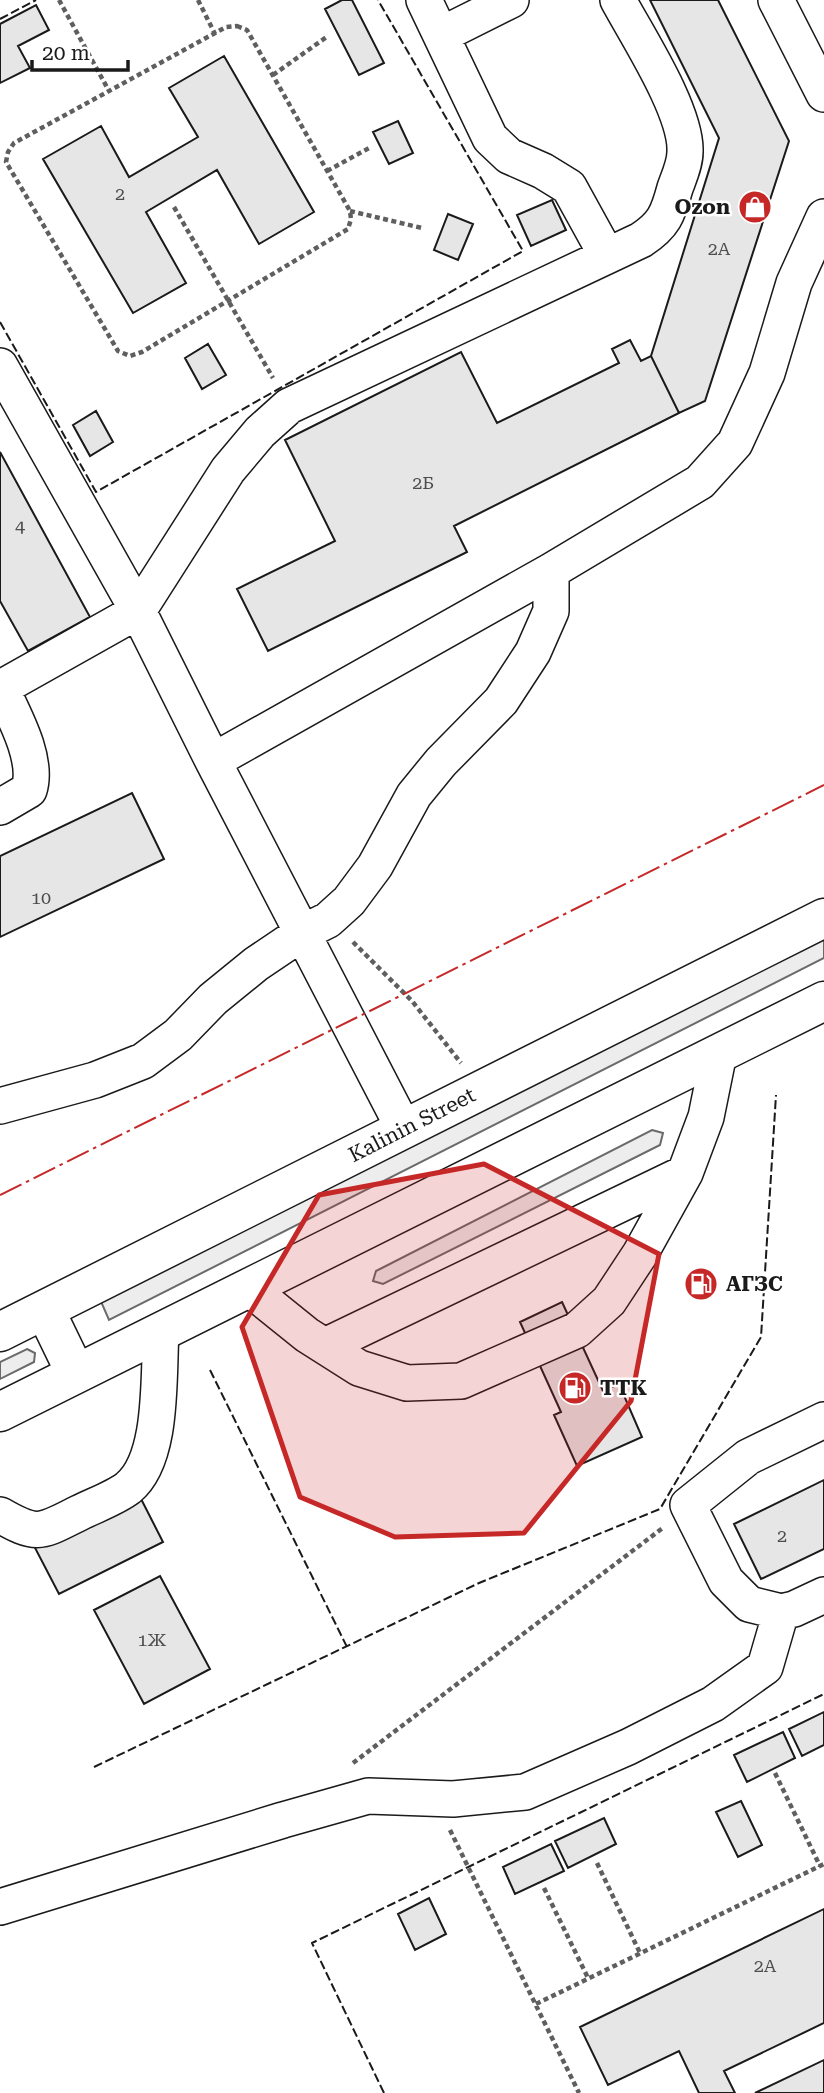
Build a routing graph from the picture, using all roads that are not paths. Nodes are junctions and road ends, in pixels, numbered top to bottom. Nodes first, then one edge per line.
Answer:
1 (424, 0) edge
2 (511, 0) edge
3 (618, 0) edge
4 (776, 0) edge
5 (441, 34) junction
6 (824, 94) edge
7 (824, 217) edge
8 (607, 256) junction
9 (0, 366) edge
10 (551, 571) junction
11 (138, 611) junction
12 (0, 687) edge
13 (213, 761) junction
14 (0, 807) edge
15 (824, 918) edge
16 (315, 926) junction
17 (824, 1001) edge
18 (719, 1053) junction
19 (0, 1106) edge
20 (404, 1129) junction
21 (685, 1173) junction
22 (250, 1289) junction
23 (45, 1310) junction
24 (0, 1332) edge
25 (161, 1332) junction
26 (325, 1346) junction
27 (76, 1374) junction
28 (0, 1412) edge
29 (824, 1420) edge
30 (0, 1515) edge
31 (824, 1595) edge
32 (780, 1612) junction
33 (0, 1907) edge

1 - 5 lane
2 - 5 lane
3 - 8 lane
4 - 6 lane
5 - 8 lane
7 - 10 lane
8 - 11 lane
9 - 11 lane
10 - 13 lane
10 - 16 lane
11 - 12 lane
11 - 13 lane
12 - 14 lane
13 - 16 lane
15 - 20 main road, Kalinin Street
16 - 19 lane
16 - 20 lane
17 - 18 main road
18 - 21 lane
18 - 22 main road
20 - 23 main road, Kalinin Street
21 - 26 lane
21 - 26 lane
22 - 25 main road
22 - 26 lane
23 - 24 main road, Kalinin Street
23 - 27 main road
25 - 27 main road
25 - 30 lane
27 - 28 main road
29 - 32 lane
31 - 32 lane
32 - 33 lane

